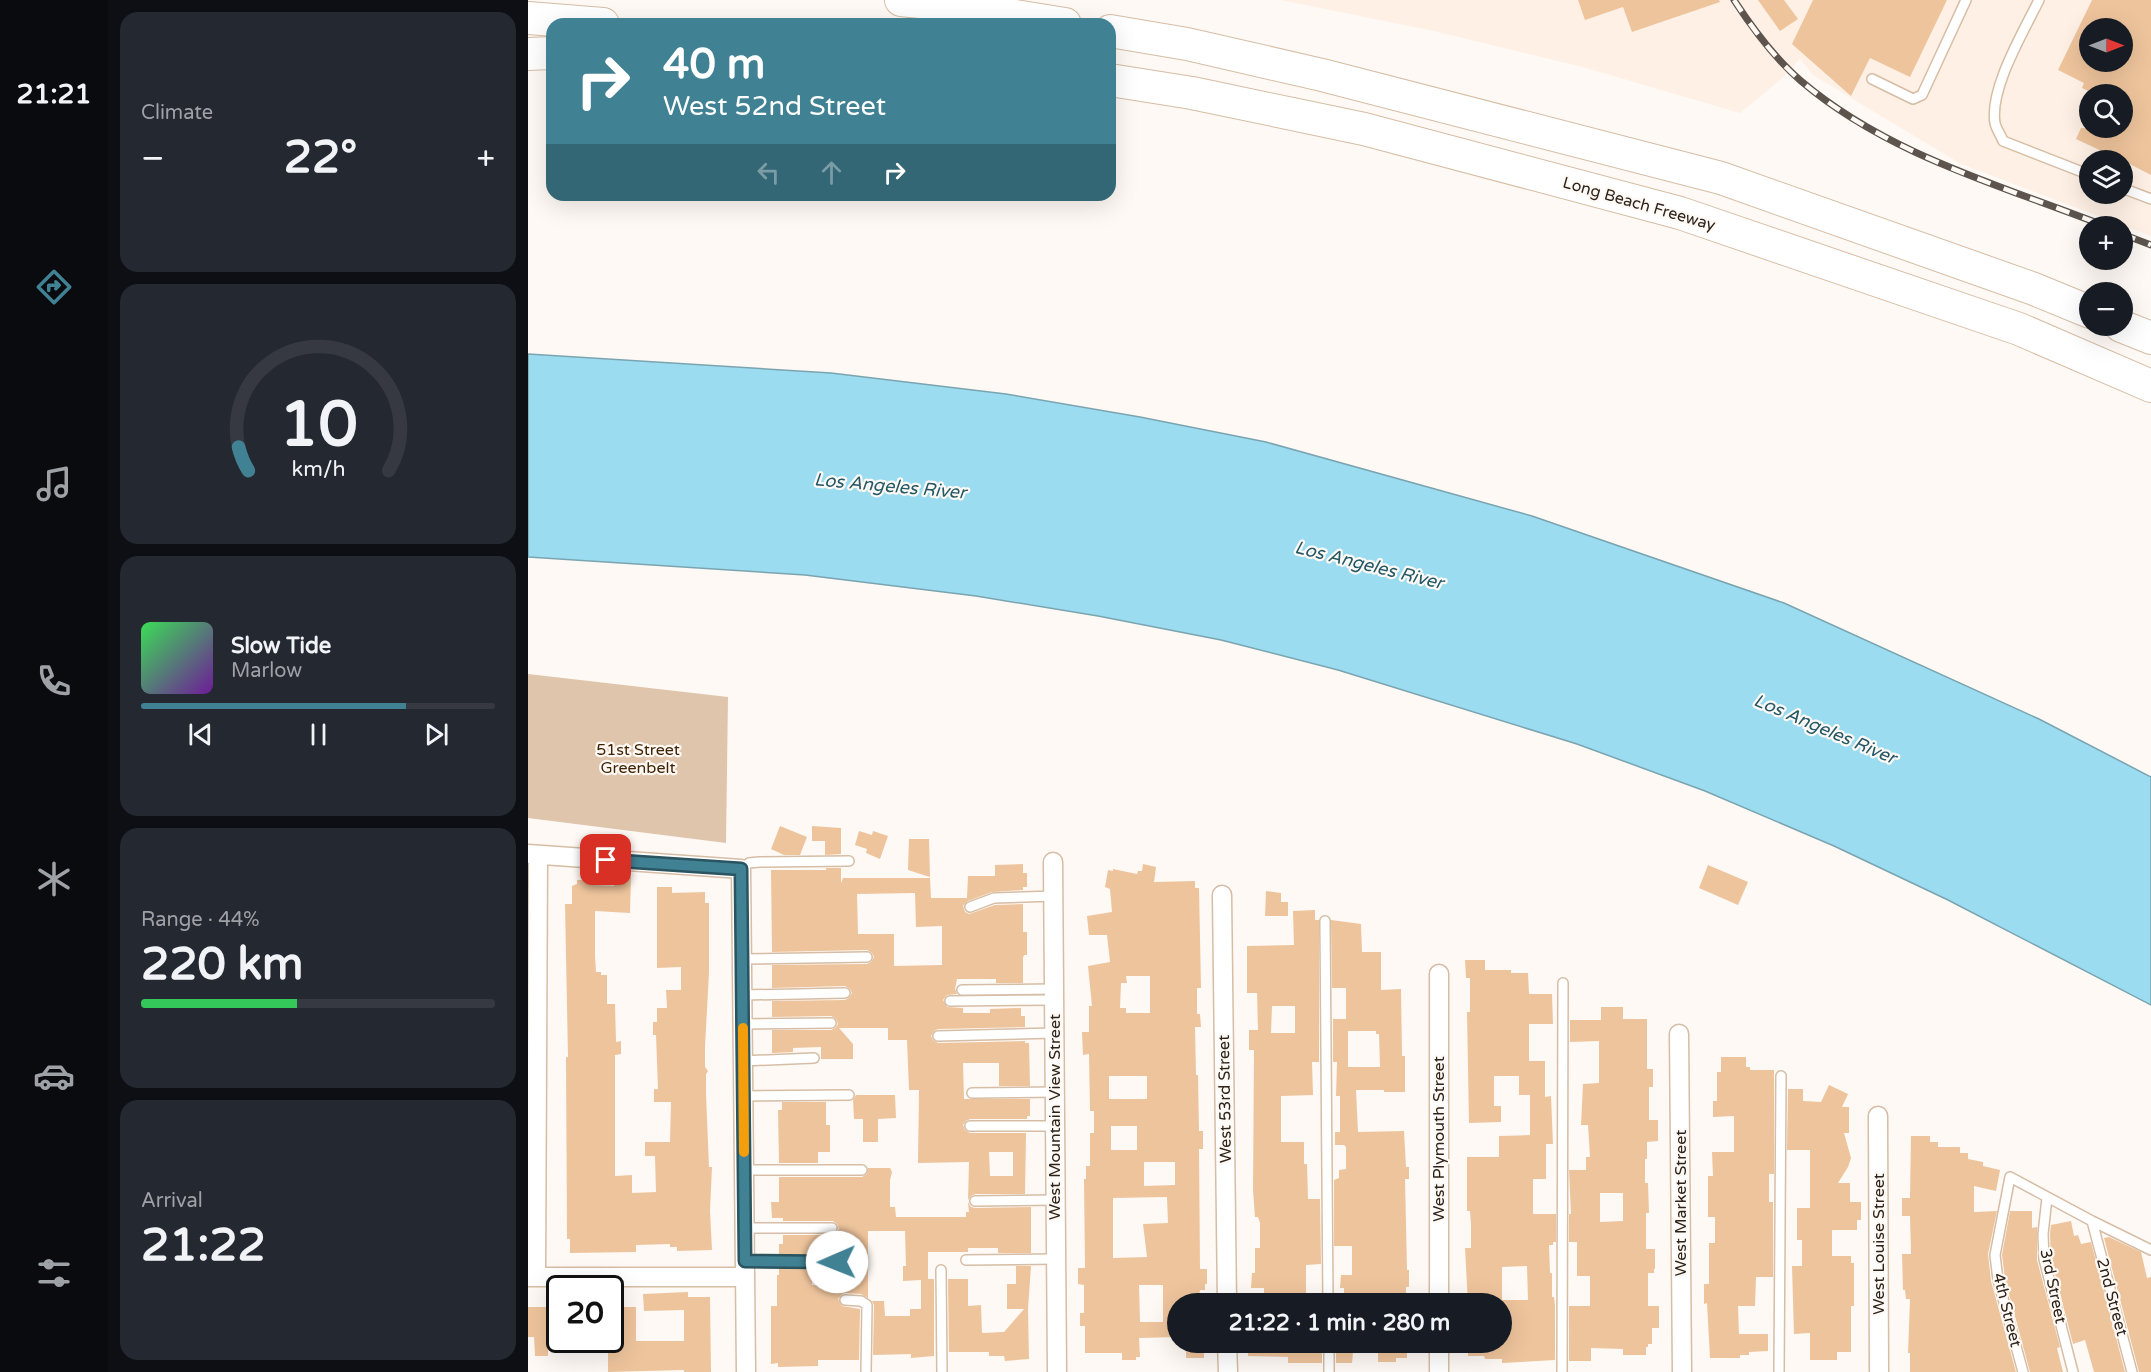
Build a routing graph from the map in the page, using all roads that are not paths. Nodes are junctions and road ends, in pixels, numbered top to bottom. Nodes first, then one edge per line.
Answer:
1 (901, 0) edge
2 (1966, 0) edge
3 (2038, 0) edge
4 (528, 18) edge
5 (1028, 18) edge
6 (546, 19) edge
7 (1116, 32) edge
8 (546, 53) edge
9 (528, 54) edge
10 (1872, 79) dead end
11 (1116, 81) edge
12 (2079, 171) edge
13 (2133, 192) edge
14 (2151, 199) edge
15 (2079, 308) edge
16 (2133, 331) edge
17 (2151, 338) edge
18 (2151, 386) edge
19 (533, 855) edge
20 (849, 861) dead end
21 (1053, 862) dead end
22 (741, 869) junction
23 (1222, 895) dead end
24 (1054, 896) junction
25 (970, 907) dead end
26 (1324, 921) dead end
27 (867, 957) dead end
28 (742, 959) junction
29 (1438, 974) dead end
30 (1563, 982) dead end
31 (962, 990) dead end
32 (845, 993) dead end
33 (1054, 994) junction
34 (743, 995) junction
35 (950, 1001) dead end
36 (831, 1023) dead end
37 (743, 1024) junction
38 (1054, 1033) junction
39 (1679, 1034) dead end
40 (938, 1035) dead end
41 (814, 1058) dead end
42 (743, 1061) junction
43 (1781, 1076) dead end
44 (1055, 1092) junction
45 (972, 1093) dead end
46 (849, 1095) dead end
47 (743, 1096) junction
48 (1878, 1116) dead end
49 (969, 1126) dead end
50 (1055, 1126) junction
51 (744, 1170) junction
52 (862, 1170) dead end
53 (2047, 1198) junction
54 (1056, 1200) junction
55 (975, 1201) dead end
56 (2092, 1221) junction
57 (744, 1228) junction
58 (832, 1228) dead end
59 (2151, 1250) edge
60 (1056, 1259) junction
61 (966, 1260) dead end
62 (837, 1262) dead end
63 (745, 1269) junction
64 (941, 1270) dead end
65 (532, 1277) edge
66 (1227, 1293) edge
67 (1328, 1293) edge
68 (1439, 1293) edge
69 (845, 1300) dead end
70 (1227, 1353) edge
71 (1329, 1353) edge
72 (1439, 1353) edge
73 (746, 1372) edge
74 (866, 1372) edge
75 (942, 1372) edge
76 (1057, 1372) edge
77 (1228, 1372) edge
78 (1329, 1372) edge
79 (1439, 1372) edge
80 (1562, 1372) edge
81 (1682, 1372) edge
82 (1779, 1372) edge
83 (1879, 1372) edge
84 (2023, 1372) edge
85 (2073, 1372) edge
86 (2132, 1372) edge

1 - 5 highway
2 - 10 lane
3 - 12 lane
4 - 6 highway
7 - 15 highway
8 - 9 highway
11 - 18 highway, Long Beach Freeway
13 - 14 lane
16 - 17 highway
19 - 22 street
19 - 65 street
20 - 22 lane
21 - 24 street, West Mountain View Street
22 - 28 street
23 - 66 street, West 53rd Street
24 - 25 lane
24 - 33 street, West Mountain View Street
26 - 67 lane
27 - 28 lane
28 - 34 street
29 - 68 street, West Plymouth Street
30 - 80 lane
31 - 33 lane
32 - 34 lane
33 - 35 lane
33 - 38 street, West Mountain View Street
34 - 37 street
36 - 37 lane
37 - 42 street
38 - 40 lane
38 - 44 street, West Mountain View Street
39 - 81 street, West Market Street
41 - 42 lane
42 - 47 street
43 - 82 lane
44 - 45 lane
44 - 50 street, West Mountain View Street
46 - 47 lane
47 - 51 street
48 - 83 street, West Louise Street
49 - 50 lane
50 - 54 street, West Mountain View Street
51 - 52 lane
51 - 57 street
53 - 56 lane
53 - 84 lane, 4th Street
53 - 85 lane, 3rd Street
54 - 55 lane
54 - 60 street, West Mountain View Street
56 - 59 lane
56 - 86 lane, 2nd Street
57 - 58 lane
57 - 63 street
60 - 61 lane
60 - 76 street, West Mountain View Street
62 - 63 lane
63 - 65 street
63 - 73 street
64 - 75 lane
69 - 74 lane
70 - 77 street
71 - 78 lane
72 - 79 street

